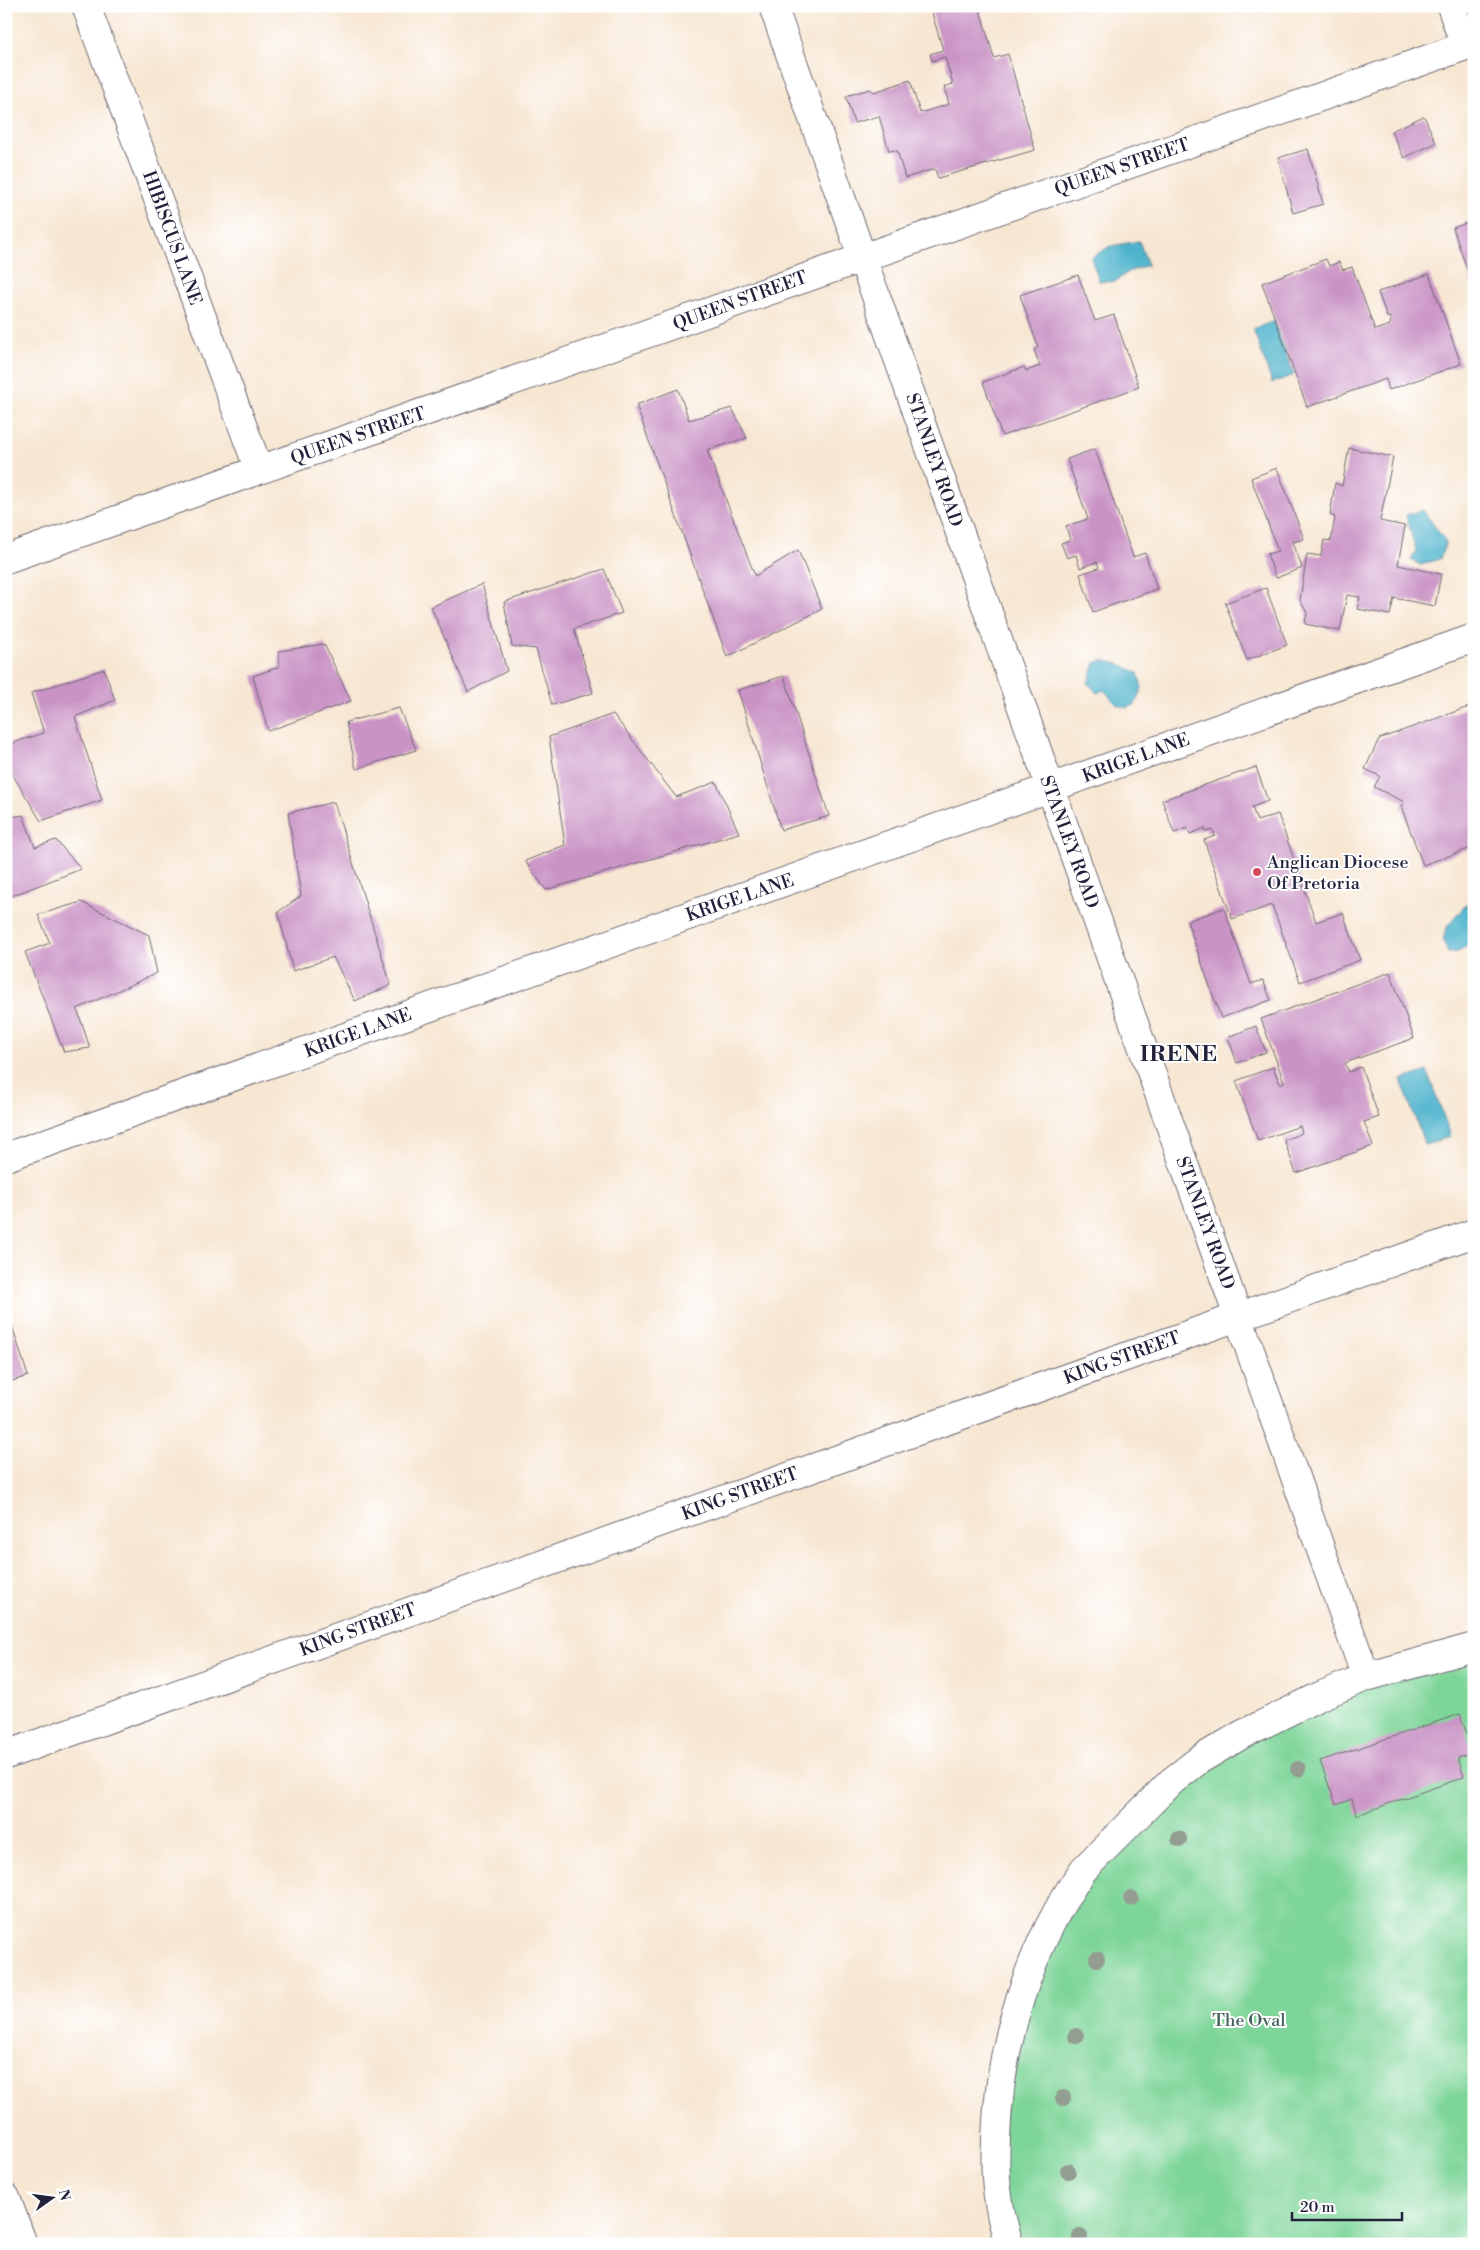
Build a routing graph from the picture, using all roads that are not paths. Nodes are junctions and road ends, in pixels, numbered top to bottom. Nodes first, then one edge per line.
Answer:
1 (86, 6) edge
2 (773, 6) edge
3 (1451, 6) edge
4 (1469, 45) edge
5 (863, 258) junction
6 (259, 470) junction
7 (6, 559) edge
8 (1474, 638) edge
9 (1050, 788) junction
10 (6, 1157) edge
11 (1474, 1233) edge
12 (1238, 1317) junction
13 (1474, 1648) edge
14 (1366, 1676) junction
15 (6, 1755) edge
16 (6, 2198) edge
17 (23, 2244) edge
18 (1009, 2244) edge

1 - 6 street, HIBISCUS LANE
2 - 5 street, STANLEY ROAD
3 - 4 street
4 - 5 street, QUEEN STREET
5 - 6 street, QUEEN STREET
5 - 9 street, STANLEY ROAD
6 - 7 street, QUEEN STREET
8 - 9 street, KRIGE LANE
9 - 10 street, KRIGE LANE
9 - 12 street, STANLEY ROAD
11 - 12 street, KING STREET
12 - 14 street, STANLEY ROAD
12 - 15 street, KING STREET
13 - 14 street
14 - 18 street
16 - 17 street

